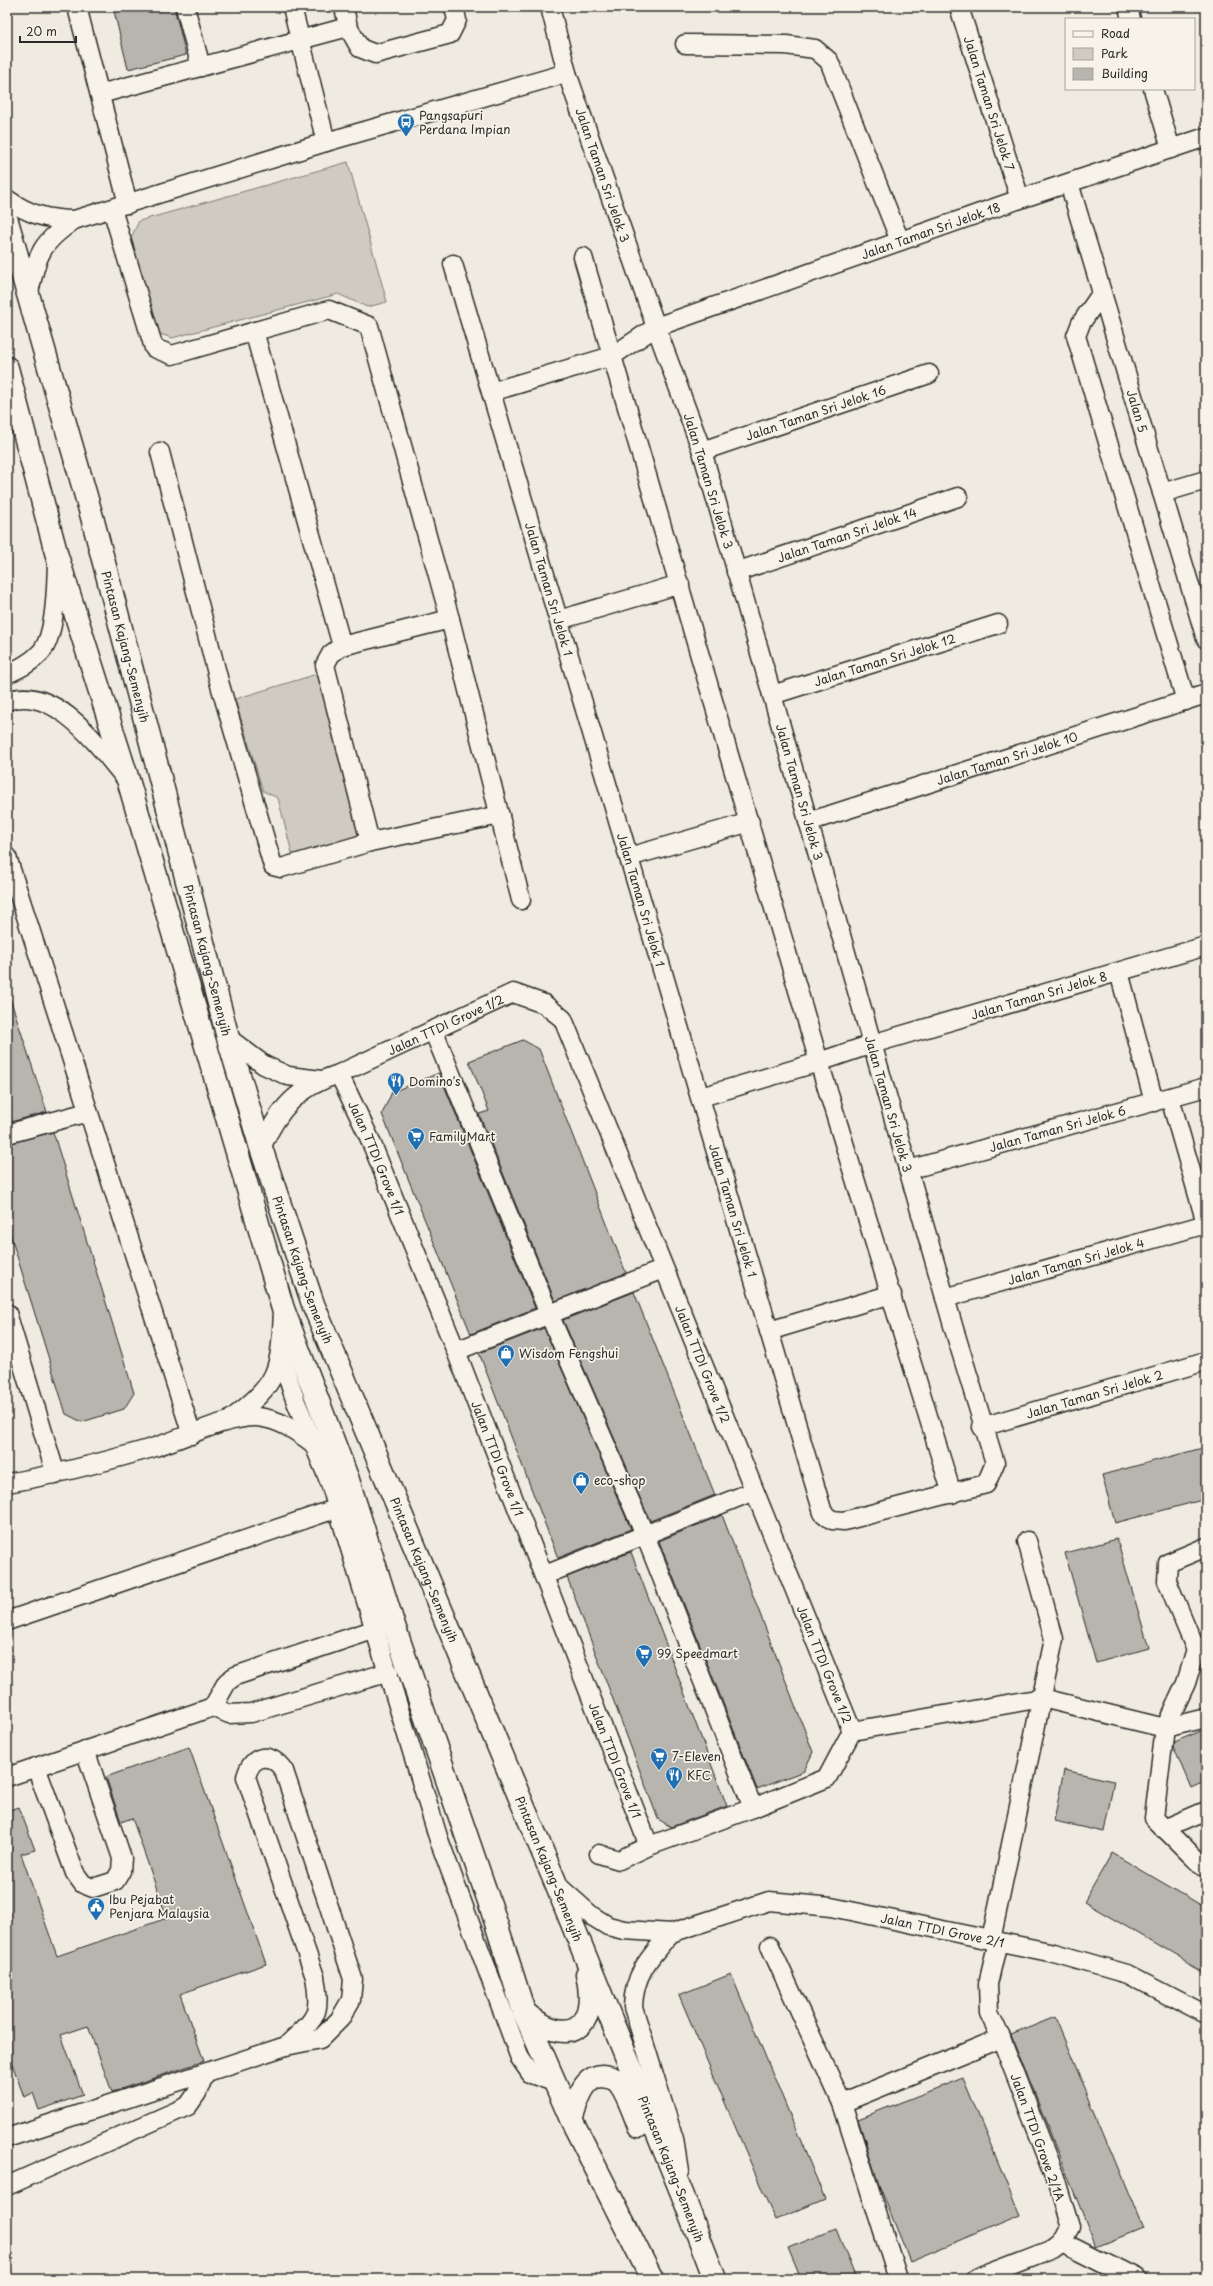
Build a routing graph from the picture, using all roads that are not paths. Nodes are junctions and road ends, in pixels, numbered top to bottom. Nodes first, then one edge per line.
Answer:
1 (77, 7) edge
2 (185, 7) edge
3 (292, 7) edge
4 (344, 7) edge
5 (454, 7) edge
6 (550, 7) edge
7 (959, 7) edge
8 (1128, 7) edge
9 (1131, 18) edge
10 (348, 27) junction
11 (301, 41) junction
12 (685, 44) dead end
13 (201, 67) junction
14 (567, 73) junction
15 (1153, 90) edge
16 (100, 94) junction
17 (1206, 137) edge
18 (326, 142) junction
19 (1171, 149) junction
20 (1069, 183) junction
21 (7, 199) edge
22 (1020, 199) junction
23 (120, 206) junction
24 (74, 220) junction
25 (7, 221) edge
26 (900, 241) junction
27 (583, 257) dead end
28 (453, 264) dead end
29 (1101, 294) junction
30 (28, 296) junction
31 (656, 327) junction
32 (254, 331) junction
33 (612, 356) junction
34 (7, 368) edge
35 (929, 374) dead end
36 (491, 392) junction
37 (160, 452) dead end
38 (702, 452) junction
39 (1206, 480) edge
40 (1162, 493) junction
41 (958, 497) dead end
42 (57, 556) junction
43 (736, 572) junction
44 (680, 584) junction
45 (450, 619) junction
46 (558, 620) junction
47 (998, 624) dead end
48 (1206, 639) edge
49 (342, 646) junction
50 (7, 674) edge
51 (1206, 694) edge
52 (772, 695) junction
53 (1186, 700) junction
54 (7, 701) edge
55 (129, 783) junction
56 (500, 815) junction
57 (750, 822) junction
58 (808, 822) junction
59 (370, 842) junction
60 (629, 856) junction
61 (7, 857) edge
62 (522, 900) dead end
63 (1206, 946) edge
64 (1119, 972) junction
65 (433, 1030) junction
66 (228, 1038) junction
67 (872, 1044) junction
68 (819, 1062) junction
69 (339, 1074) junction
70 (321, 1080) junction
71 (1206, 1087) edge
72 (701, 1097) junction
73 (1162, 1100) junction
74 (88, 1112) junction
75 (7, 1134) edge
76 (261, 1148) junction
77 (908, 1170) junction
78 (1206, 1224) edge
79 (664, 1269) junction
80 (892, 1294) junction
81 (945, 1298) junction
82 (283, 1309) junction
83 (7, 1313) edge
84 (549, 1314) junction
85 (768, 1331) junction
86 (456, 1351) junction
87 (281, 1358) junction
88 (1206, 1361) edge
89 (230, 1421) junction
90 (982, 1426) junction
91 (192, 1435) junction
92 (314, 1444) junction
93 (56, 1475) junction
94 (7, 1483) edge
95 (754, 1490) junction
96 (952, 1494) junction
97 (338, 1508) junction
98 (844, 1521) joint
99 (645, 1535) junction
100 (1027, 1541) dead end
101 (1206, 1546) edge
102 (545, 1575) junction
103 (7, 1621) edge
104 (376, 1629) junction
105 (1201, 1648) edge
106 (389, 1672) junction
107 (1042, 1698) junction
108 (214, 1708) junction
109 (1206, 1718) edge
110 (1165, 1728) junction
111 (852, 1731) junction
112 (85, 1750) junction
113 (36, 1767) junction
114 (7, 1777) edge
115 (753, 1808) junction
116 (1206, 1811) edge
117 (1164, 1829) junction
118 (649, 1846) junction
119 (599, 1854) dead end
120 (1206, 1867) edge
121 (556, 1884) junction
122 (671, 1933) junction
123 (579, 1940) junction
124 (994, 1941) junction
125 (770, 1946) dead end
126 (524, 2012) junction
127 (1206, 2015) edge
128 (1001, 2038) junction
129 (286, 2046) junction
130 (204, 2073) junction
131 (554, 2082) junction
132 (842, 2104) junction
133 (571, 2119) junction
134 (7, 2138) edge
135 (7, 2186) edge
136 (683, 2196) junction
137 (1062, 2242) junction
138 (652, 2279) edge
139 (708, 2279) edge
140 (715, 2279) edge
141 (898, 2279) edge
142 (975, 2279) edge
143 (1136, 2279) edge

1 - 16 street
2 - 13 street
3 - 11 street
4 - 10 street
5 - 10 street
6 - 14 street, Jalan Taman Sri Jelok 3
7 - 22 street, Jalan Taman Sri Jelok 7
8 - 9 street
10 - 11 street
11 - 13 street
11 - 18 street
12 - 26 street
13 - 16 street
14 - 18 street
14 - 31 street, Jalan Taman Sri Jelok 3
15 - 19 street
16 - 23 street
17 - 19 street, Jalan Taman Sri Jelok 18
18 - 23 street
19 - 20 street, Jalan Taman Sri Jelok 18
20 - 22 street, Jalan Taman Sri Jelok 18
20 - 29 street, Jalan 5
21 - 24 street
22 - 26 street, Jalan Taman Sri Jelok 18
23 - 24 street
23 - 32 street
24 - 30 street
25 - 30 highway, Pintasan Kajang-Semenyih
26 - 31 street, Jalan Taman Sri Jelok 18
27 - 33 street
28 - 36 street, Jalan Taman Sri Jelok 1
29 - 40 street, Jalan 5
29 - 53 street
30 - 66 highway, Pintasan Kajang-Semenyih
31 - 33 street, Jalan Taman Sri Jelok 18
31 - 38 street, Jalan Taman Sri Jelok 3
32 - 45 street
32 - 49 street
33 - 36 street, Jalan Taman Sri Jelok 18
33 - 44 street
34 - 42 highway, Pintasan Kajang-Semenyih
35 - 38 street, Jalan Taman Sri Jelok 16
36 - 46 street, Jalan Taman Sri Jelok 1
37 - 59 street
38 - 43 street, Jalan Taman Sri Jelok 3
39 - 40 street
40 - 48 street, Jalan 5
41 - 43 street, Jalan Taman Sri Jelok 14
42 - 50 street
42 - 55 highway, Pintasan Kajang-Semenyih
43 - 52 street, Jalan Taman Sri Jelok 3
44 - 46 street
44 - 57 street
45 - 49 street
45 - 56 street
46 - 60 street, Jalan Taman Sri Jelok 1
47 - 52 street, Jalan Taman Sri Jelok 12
49 - 59 street
51 - 53 street, Jalan Taman Sri Jelok 10
52 - 58 street, Jalan Taman Sri Jelok 3
53 - 58 street, Jalan Taman Sri Jelok 10
54 - 55 street
55 - 82 highway, Pintasan Kajang-Semenyih
56 - 59 street
56 - 62 street
57 - 60 street
57 - 68 street
58 - 67 street, Jalan Taman Sri Jelok 3
60 - 72 street, Jalan Taman Sri Jelok 1
61 - 74 street
63 - 64 street, Jalan Taman Sri Jelok 8
64 - 67 street, Jalan Taman Sri Jelok 8
64 - 73 street
65 - 69 street, Jalan TTDI Grove 1/2
65 - 79 street, Jalan TTDI Grove 1/2
65 - 84 street
66 - 70 street
66 - 76 highway, Pintasan Kajang-Semenyih
67 - 68 street, Jalan Taman Sri Jelok 8
67 - 77 street, Jalan Taman Sri Jelok 3
68 - 72 street, Jalan Taman Sri Jelok 8
68 - 80 street
69 - 70 street, Jalan TTDI Grove 1/2
69 - 86 street, Jalan TTDI Grove 1/1
70 - 76 street
71 - 73 street, Jalan Taman Sri Jelok 6
72 - 85 street, Jalan Taman Sri Jelok 1
73 - 77 street, Jalan Taman Sri Jelok 6
73 - 78 street
74 - 75 street
74 - 91 street
76 - 121 highway, Pintasan Kajang-Semenyih
77 - 81 street, Jalan Taman Sri Jelok 3
78 - 81 street, Jalan Taman Sri Jelok 4
79 - 84 street
79 - 95 street, Jalan TTDI Grove 1/2
80 - 85 street
80 - 96 street
81 - 90 street, Jalan Taman Sri Jelok 3
82 - 87 street
82 - 126 highway, Pintasan Kajang-Semenyih
83 - 93 street
84 - 86 street
84 - 99 street
85 - 98 street, Jalan Taman Sri Jelok 1
86 - 102 street, Jalan TTDI Grove 1/1
87 - 89 street
87 - 92 street
88 - 90 street, Jalan Taman Sri Jelok 2
89 - 91 street
89 - 92 street
90 - 96 street, Jalan Taman Sri Jelok 3
91 - 93 street
92 - 97 street
93 - 94 street
95 - 99 street
95 - 111 street, Jalan TTDI Grove 1/2
96 - 98 street, Jalan Taman Sri Jelok 3
97 - 103 street
97 - 104 street
99 - 102 street
99 - 115 street
100 - 107 street, Jalan TTDI Grove 2/1A
101 - 105 street
102 - 118 street, Jalan TTDI Grove 1/1
104 - 106 street
104 - 108 street
105 - 110 street
106 - 108 street
106 - 131 street
107 - 110 street
107 - 111 street
107 - 124 street, Jalan TTDI Grove 2/1A
108 - 112 street
109 - 110 street
110 - 117 street
111 - 115 street, Jalan TTDI Grove 1/2
112 - 113 street
112 - 113 street
113 - 114 street
115 - 118 street, Jalan TTDI Grove 1/2
116 - 117 street
117 - 120 street
118 - 119 street, Jalan TTDI Grove 1/2
121 - 122 street, Jalan TTDI Grove 2/1
121 - 123 highway, Pintasan Kajang-Semenyih
122 - 124 street, Jalan TTDI Grove 2/1
122 - 136 street
123 - 126 highway
123 - 136 highway, Pintasan Kajang-Semenyih
124 - 127 street, Jalan TTDI Grove 2/1
124 - 128 street, Jalan TTDI Grove 2/1A
125 - 132 street
126 - 131 highway, Pintasan Kajang-Semenyih
128 - 132 street
128 - 137 street, Jalan TTDI Grove 2/1A
129 - 129 street
129 - 130 street
130 - 134 street
130 - 135 street
131 - 133 highway, Pintasan Kajang-Semenyih
132 - 141 street
133 - 138 highway, Pintasan Kajang-Semenyih
133 - 139 highway
136 - 140 highway, Pintasan Kajang-Semenyih
137 - 142 street
137 - 143 street

